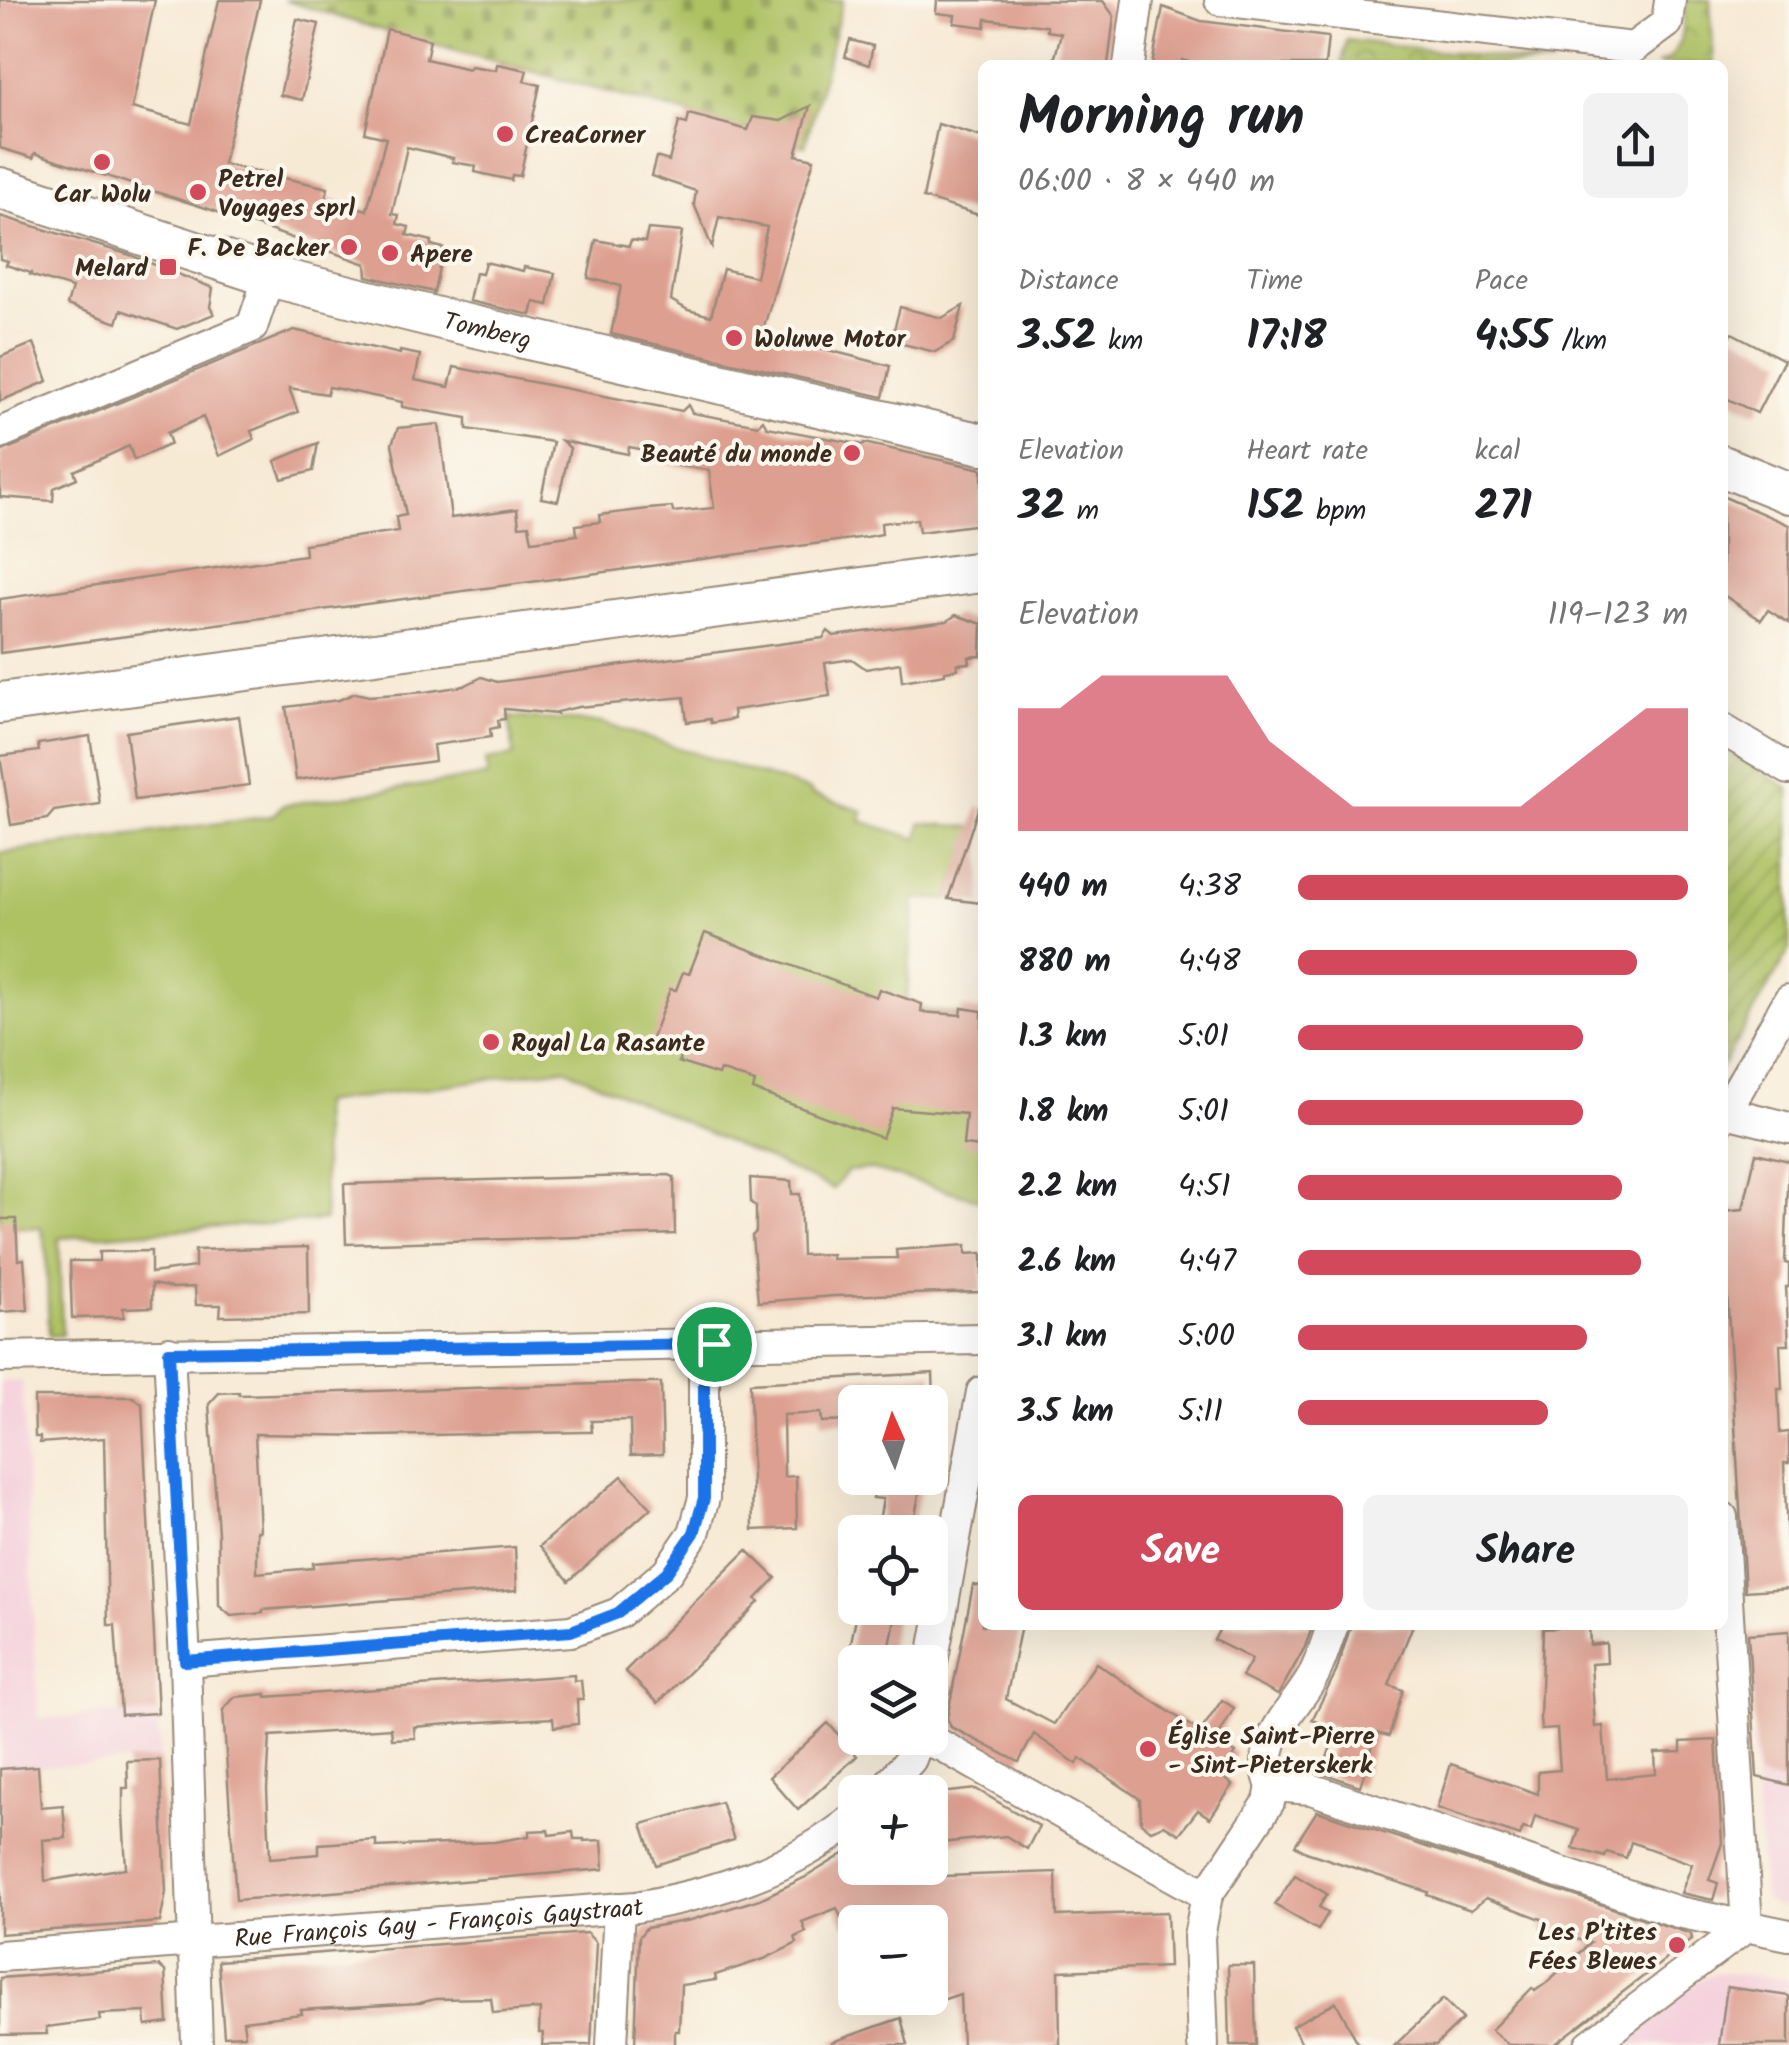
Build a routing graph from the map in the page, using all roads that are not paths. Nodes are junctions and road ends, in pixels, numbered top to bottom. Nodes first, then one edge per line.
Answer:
1 (1138, 0) edge
2 (1220, 0) edge
3 (1670, 0) edge
4 (1130, 60) edge
5 (0, 188) edge
6 (269, 276) junction
7 (0, 433) edge
8 (978, 443) edge
9 (1728, 468) edge
10 (1789, 493) edge
11 (978, 573) edge
12 (0, 703) edge
13 (1728, 732) edge
14 (1789, 769) edge
15 (1789, 1000) edge
16 (1728, 1108) edge
17 (1728, 1116) edge
18 (1789, 1128) edge
19 (978, 1339) edge
20 (714, 1344) junction
21 (169, 1352) junction
22 (0, 1357) edge
23 (978, 1443) edge
24 (976, 1468) edge
25 (1728, 1619) edge
26 (1331, 1630) edge
27 (936, 1645) edge
28 (185, 1661) junction
29 (948, 1749) edge
30 (913, 1755) edge
31 (897, 1775) edge
32 (1272, 1786) junction
33 (838, 1832) edge
34 (1207, 1895) junction
35 (618, 1908) junction
36 (1746, 1926) junction
37 (1789, 1934) edge
38 (192, 1940) junction
39 (0, 1956) edge
40 (197, 2045) edge
41 (612, 2045) edge
42 (1202, 2045) edge
43 (1590, 2045) edge

1 - 4 street
2 - 3 street
5 - 6 street, Tomberg
6 - 7 street
6 - 8 street, Tomberg
9 - 10 street
11 - 12 street
13 - 14 street
15 - 16 street
17 - 18 street
19 - 20 street
20 - 21 street
20 - 28 street
21 - 22 street
21 - 28 street
23 - 24 street
24 - 27 street
25 - 36 street
26 - 32 street
28 - 38 street
29 - 34 street
30 - 31 street
32 - 34 street
32 - 36 street
33 - 35 street, Rue François Gay - François Gaystraat
34 - 42 street
35 - 38 street, Rue François Gay - François Gaystraat
35 - 41 street
36 - 37 street
36 - 43 street
38 - 39 street, Rue François Gay - François Gaystraat
38 - 40 street

